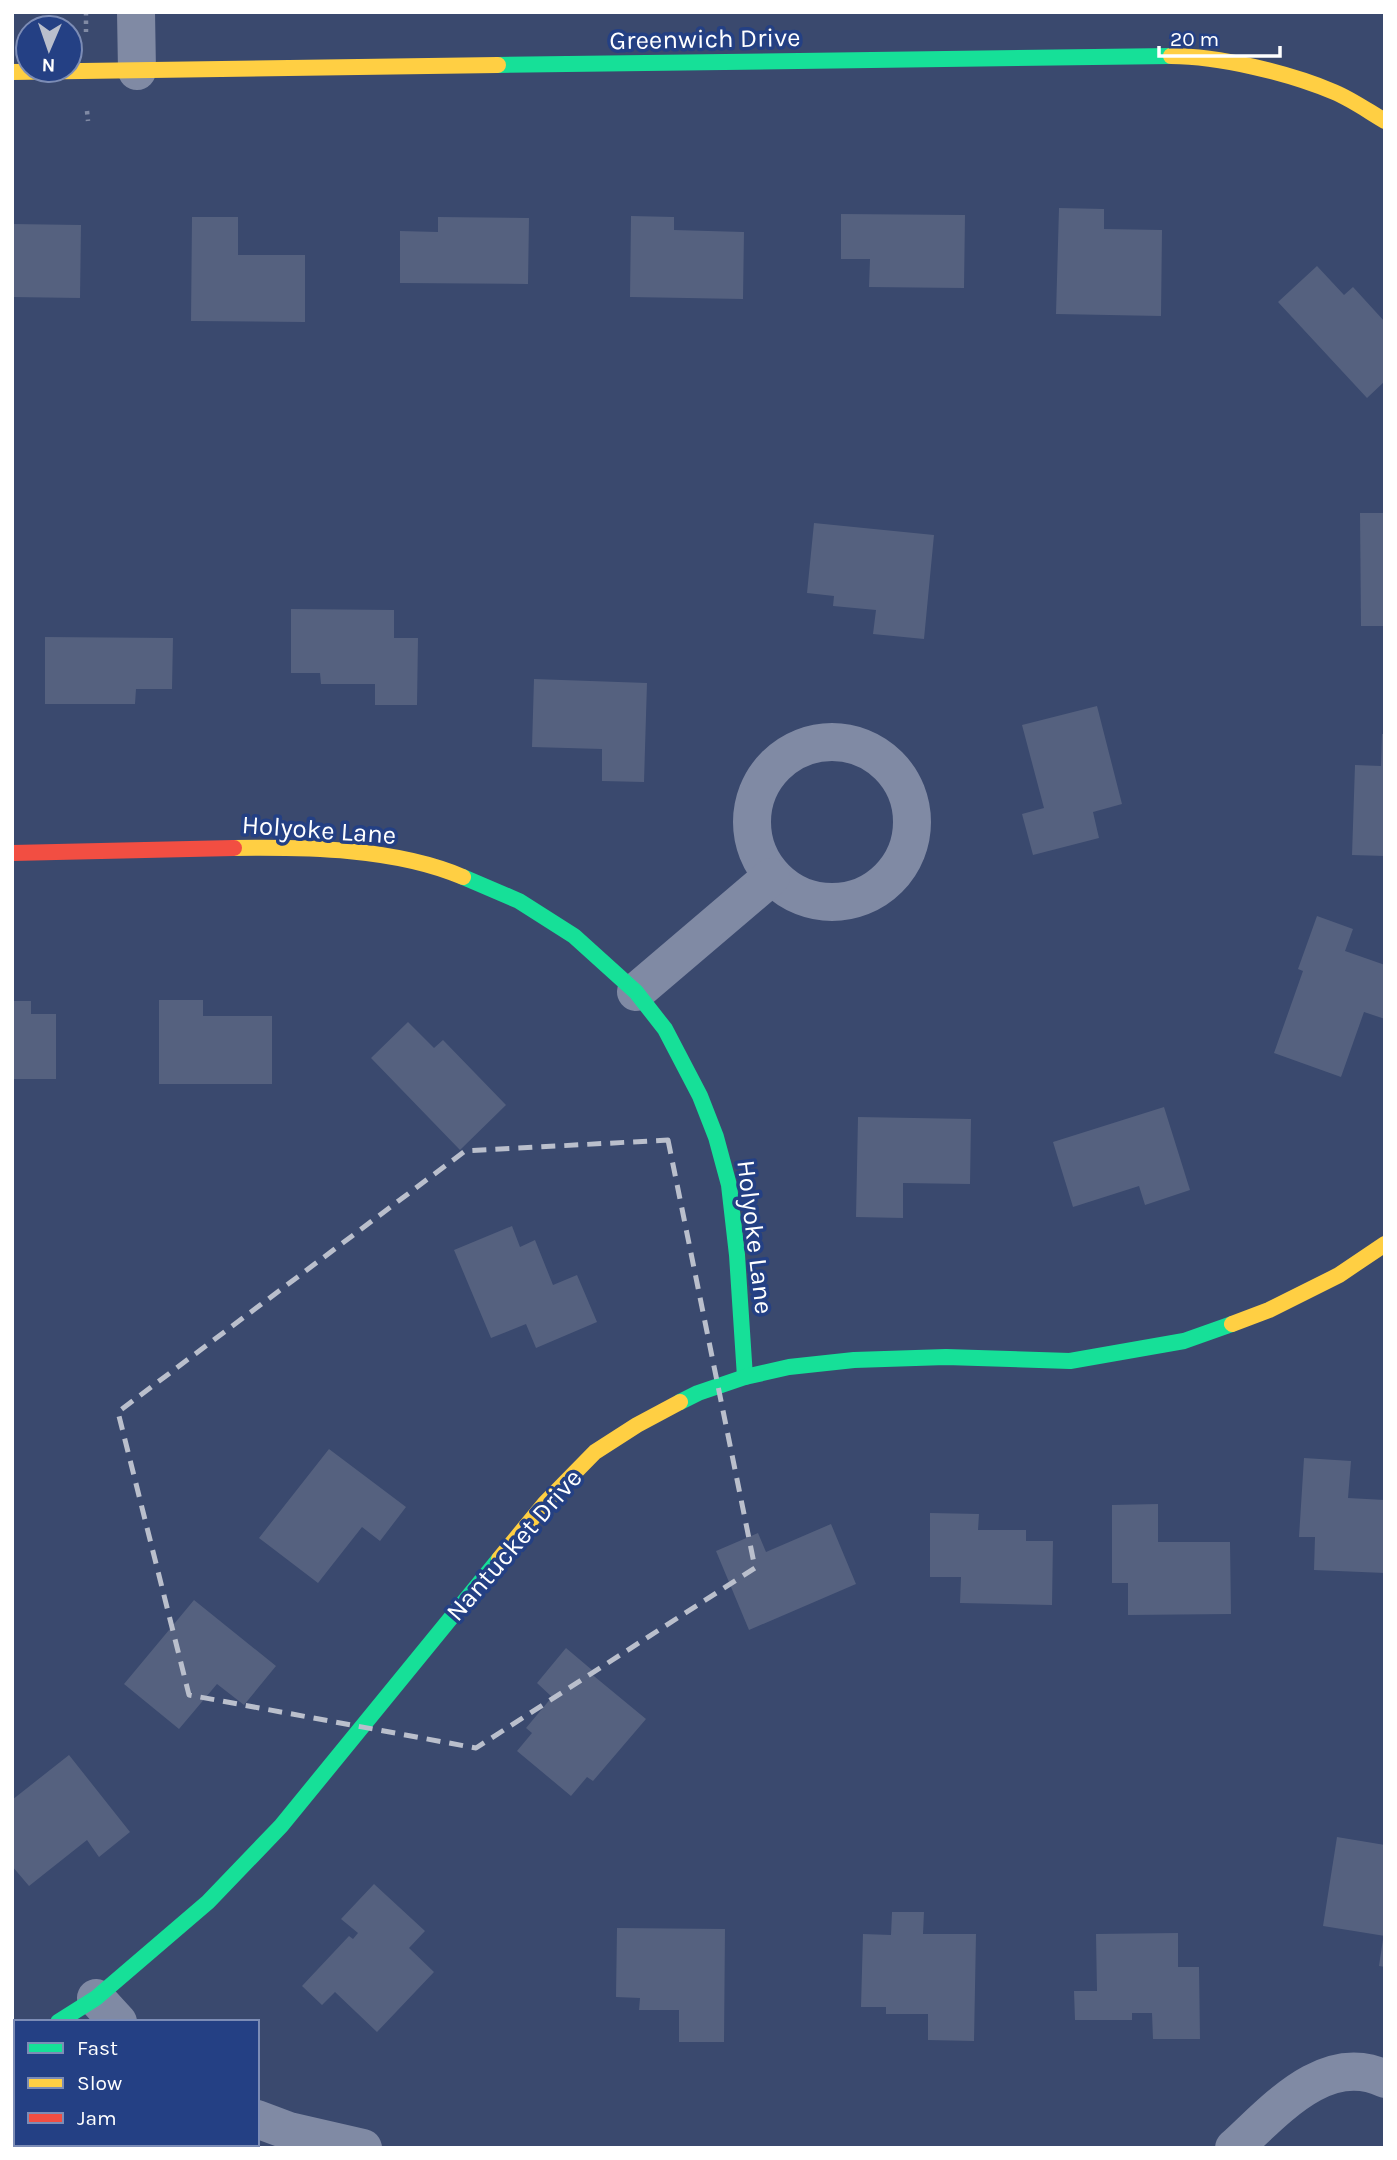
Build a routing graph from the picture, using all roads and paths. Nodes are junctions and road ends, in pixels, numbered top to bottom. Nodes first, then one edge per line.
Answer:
1 (136, 12) edge
2 (137, 71) junction
3 (12, 72) edge
4 (1385, 121) edge
5 (12, 853) edge
6 (771, 877) junction
7 (636, 992) junction
8 (1385, 1244) edge
9 (746, 1377) junction
10 (107, 2010) edge
11 (66, 2020) edge
12 (1385, 2080) edge
13 (259, 2120) edge
14 (363, 2148) edge
15 (1234, 2148) edge

1 - 2 street
2 - 3 street, Greenwich Drive
2 - 4 street, Greenwich Drive
5 - 7 street, Holyoke Lane
6 - 6 street
6 - 7 street
7 - 9 street, Holyoke Lane
8 - 9 street, Nantucket Drive
9 - 10 street, Nantucket Drive
10 - 11 street, Nantucket Drive
12 - 15 street
13 - 14 street

